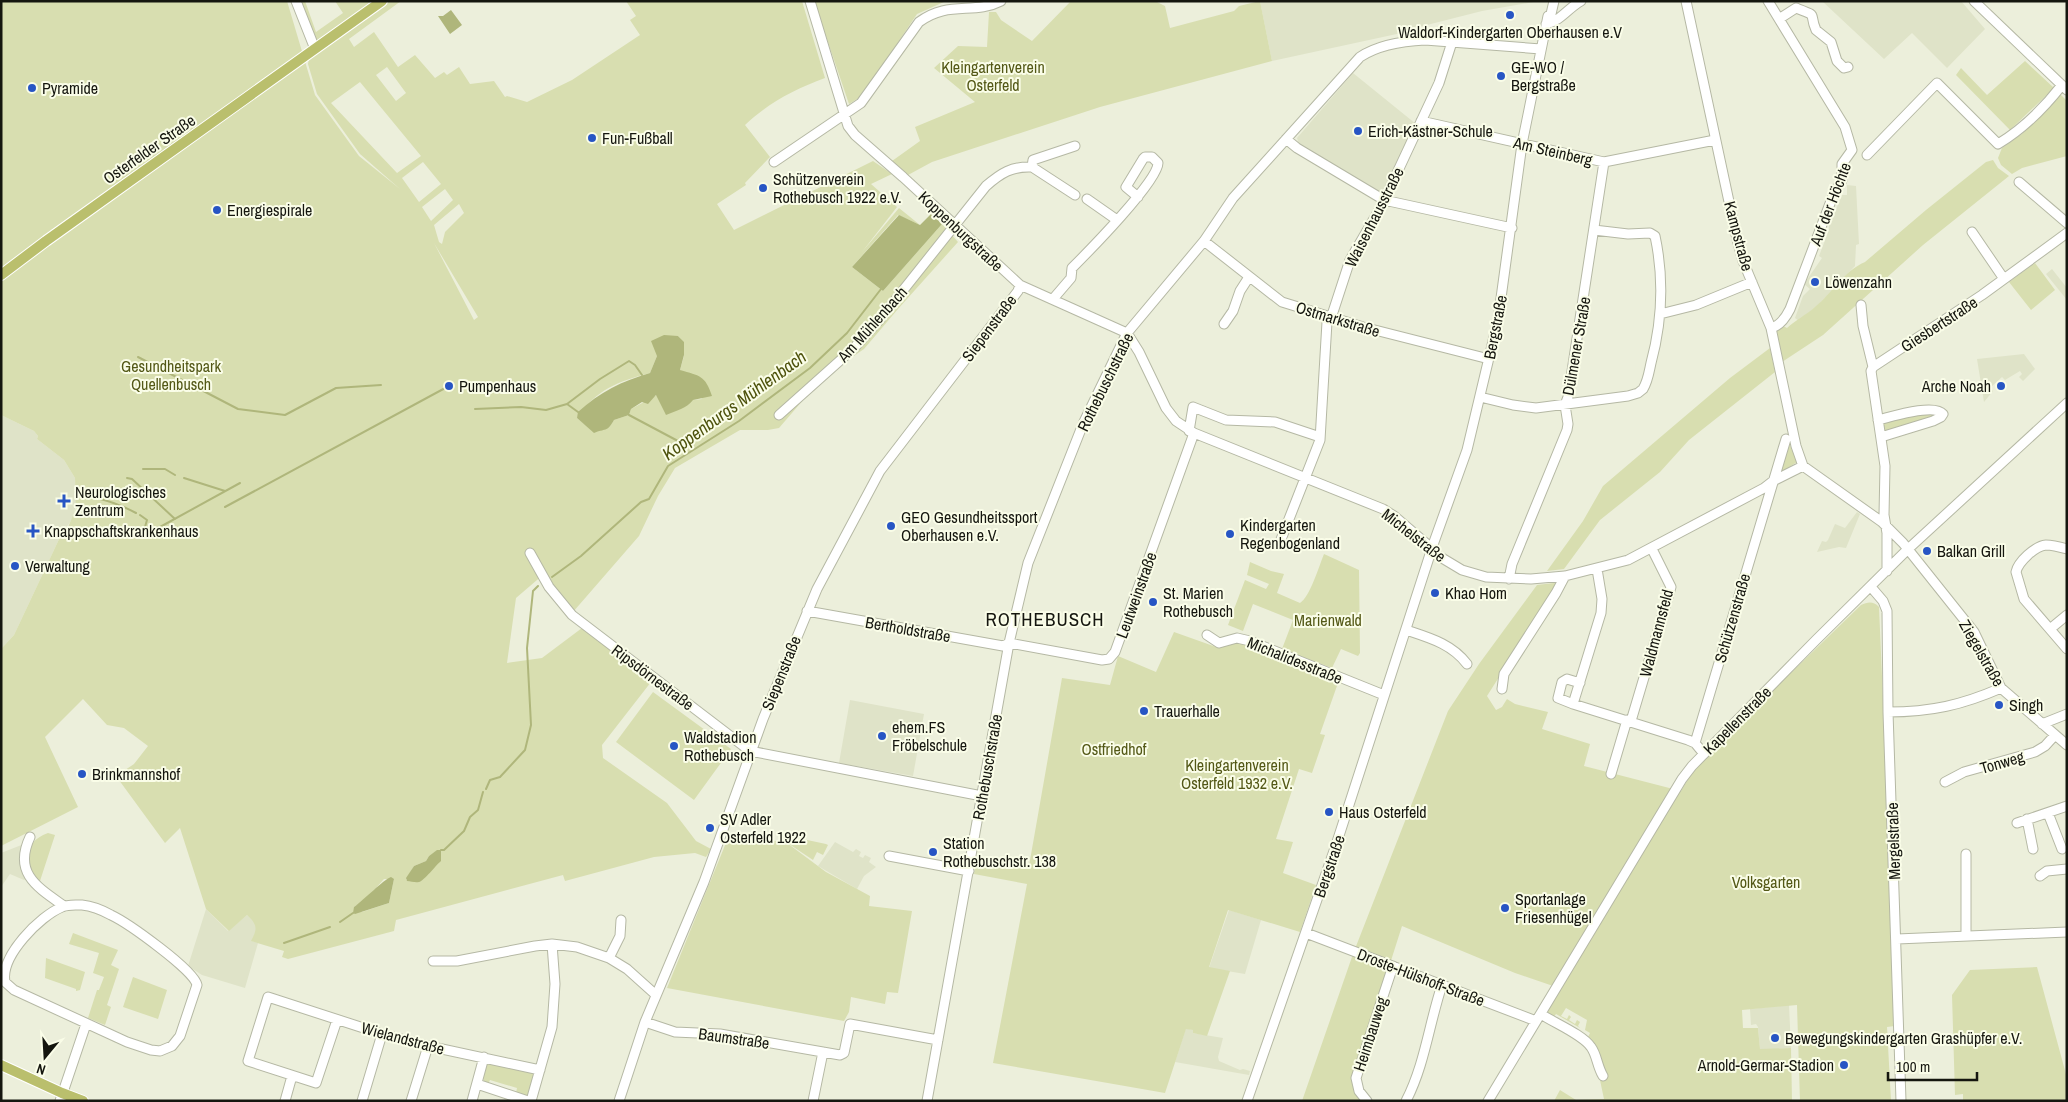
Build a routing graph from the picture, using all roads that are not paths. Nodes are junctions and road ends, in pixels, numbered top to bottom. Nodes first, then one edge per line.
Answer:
1 (296, 1) edge
2 (382, 1) edge
3 (810, 1) edge
4 (1001, 1) edge
5 (1548, 1) edge
6 (1554, 1) edge
7 (1581, 1) edge
8 (1686, 1) edge
9 (1768, 1) edge
10 (1974, 1) edge
11 (1779, 19) junction
12 (1547, 20) junction
13 (1452, 42) junction
14 (1542, 48) junction
15 (315, 49) junction
16 (1848, 67) dead end
17 (2064, 88) edge
18 (845, 114) junction
19 (1421, 121) junction
20 (1286, 139) junction
21 (1715, 140) junction
22 (1522, 144) junction
23 (1075, 146) dead end
24 (1866, 155) dead end
25 (774, 162) dead end
26 (1604, 162) junction
27 (1032, 167) junction
28 (2019, 182) dead end
29 (1075, 196) dead end
30 (1138, 196) dead end
31 (1087, 199) dead end
32 (1384, 200) junction
33 (1117, 220) junction
34 (2067, 223) edge
35 (954, 225) junction
36 (1512, 228) junction
37 (1594, 230) junction
38 (1972, 232) dead end
39 (2067, 233) edge
40 (1204, 241) junction
41 (1, 275) edge
42 (1249, 277) junction
43 (2004, 279) junction
44 (1752, 282) junction
45 (1020, 285) junction
46 (1052, 299) junction
47 (1861, 304) dead end
48 (1660, 314) junction
49 (1331, 317) junction
50 (1224, 324) dead end
51 (1771, 328) junction
52 (1127, 333) junction
53 (1489, 359) junction
54 (1873, 367) junction
55 (1480, 397) junction
56 (2067, 403) edge
57 (1565, 404) junction
58 (779, 415) dead end
59 (1878, 420) junction
60 (1192, 432) junction
61 (1320, 437) junction
62 (1881, 437) junction
63 (1786, 439) dead end
64 (1803, 466) junction
65 (1306, 478) junction
66 (1773, 480) junction
67 (1886, 526) junction
68 (1280, 542) dead end
69 (2067, 548) edge
70 (1652, 549) junction
71 (1908, 550) junction
72 (1432, 552) junction
73 (530, 553) dead end
74 (1597, 568) junction
75 (1887, 571) junction
76 (1564, 576) junction
77 (1509, 579) junction
78 (1871, 587) junction
79 (807, 611) junction
80 (2067, 615) edge
81 (2050, 629) junction
82 (1406, 630) junction
83 (1207, 635) dead end
84 (1009, 643) junction
85 (2067, 649) edge
86 (1467, 664) dead end
87 (1580, 683) junction
88 (2001, 688) junction
89 (1502, 689) dead end
90 (1384, 695) junction
91 (1574, 704) junction
92 (1888, 712) junction
93 (2067, 714) edge
94 (1629, 720) junction
95 (2042, 724) junction
96 (2055, 735) junction
97 (1695, 743) junction
98 (2067, 745) edge
99 (750, 751) junction
100 (1704, 754) junction
101 (1611, 774) dead end
102 (1945, 782) dead end
103 (982, 796) junction
104 (2066, 809) edge
105 (2048, 813) junction
106 (2026, 819) junction
107 (2017, 823) dead end
108 (30, 837) dead end
109 (2062, 849) dead end
110 (2033, 850) dead end
111 (1966, 854) dead end
112 (889, 856) dead end
113 (2067, 869) edge
114 (968, 871) junction
115 (2040, 876) dead end
116 (64, 906) junction
117 (621, 920) dead end
118 (2067, 932) edge
119 (1306, 933) junction
120 (1966, 936) junction
121 (1897, 939) junction
122 (552, 944) junction
123 (609, 958) junction
124 (433, 962) dead end
125 (1393, 966) junction
126 (1442, 985) junction
127 (656, 995) junction
128 (1538, 1018) junction
129 (337, 1020) junction
130 (645, 1022) junction
131 (86, 1024) junction
132 (382, 1034) junction
133 (938, 1040) junction
134 (428, 1046) junction
135 (823, 1052) junction
136 (484, 1057) junction
137 (1, 1065) edge
138 (540, 1070) junction
139 (292, 1076) junction
140 (1604, 1076) dead end
141 (477, 1084) junction
142 (61, 1097) edge
143 (814, 1099) edge
144 (83, 1101) edge
145 (285, 1101) edge
146 (362, 1101) edge
147 (411, 1101) edge
148 (472, 1101) edge
149 (529, 1101) edge
150 (619, 1101) edge
151 (927, 1101) edge
152 (1247, 1101) edge
153 (1367, 1101) edge
154 (1406, 1101) edge
155 (1488, 1101) edge
156 (1902, 1101) edge

1 - 15 street
2 - 15 main road, Osterfelder Straße
3 - 18 street, Koppenburgstraße
4 - 18 street
5 - 12 street, Bergstraße
6 - 12 street, Bergstraße
7 - 12 street
8 - 21 street, Kampstraße
9 - 11 street, Auf der Höchte
10 - 17 street
11 - 16 street
11 - 51 street, Auf der Höchte
12 - 14 street, Bergstraße
13 - 14 street, Rothebuschstraße
13 - 19 street, Waisenhausstraße
13 - 20 street, Rothebuschstraße
14 - 22 street, Bergstraße
15 - 41 main road, Osterfelder Straße
17 - 24 street
18 - 25 street
18 - 35 street, Koppenburgstraße
19 - 22 street, Am Steinberg
19 - 32 street, Waisenhausstraße
20 - 32 street
20 - 40 street, Rothebuschstraße
21 - 26 street, Am Steinberg
21 - 44 street, Kampstraße
22 - 26 street, Am Steinberg
22 - 36 street, Bergstraße
23 - 27 street
26 - 37 street, Dülmener Straße
27 - 29 street
27 - 35 street, Am Mühlenbach
28 - 34 street
30 - 33 street
31 - 33 street
32 - 36 street
32 - 49 street, Waisenhausstraße
33 - 46 street
35 - 45 street, Koppenburgstraße
35 - 58 street, Am Mühlenbach
36 - 53 street, Bergstraße
37 - 48 street
37 - 57 street, Dülmener Straße
38 - 43 street
39 - 43 street, Giesbertstraße
40 - 42 street, Ostmarkstraße
40 - 52 street, Rothebuschstraße
42 - 49 street, Ostmarkstraße
42 - 50 street
43 - 54 street, Giesbertstraße
44 - 48 street
44 - 51 street, Kampstraße
45 - 46 street, Koppenburgstraße
45 - 79 street, Siepenstraße
46 - 52 street, Koppenburgstraße
47 - 54 street
48 - 57 street
49 - 53 street, Ostmarkstraße
49 - 61 street, Waisenhausstraße
51 - 64 street, Kampstraße
52 - 60 street
52 - 84 street, Rothebuschstraße
53 - 55 street, Bergstraße
54 - 59 street
55 - 57 street
55 - 72 street, Bergstraße
56 - 71 street, Kapellenstraße
57 - 77 street, Dülmener Straße
59 - 62 street
59 - 62 street
60 - 61 street
60 - 65 street, Michelstraße
60 - 84 street, Leutweinstraße
61 - 65 street, Waisenhausstraße
62 - 67 street
63 - 66 street
64 - 66 street
64 - 67 street
65 - 68 street, Waisenhausstraße
65 - 72 street, Michelstraße
66 - 70 street, Michelstraße
66 - 97 street, Schützenstraße
67 - 71 street
67 - 75 street
69 - 81 street
70 - 74 street, Michelstraße
70 - 94 street, Waldmannsfeld
71 - 75 street, Kapellenstraße
71 - 88 street, Ziegelstraße
72 - 77 street, Michelstraße
72 - 82 street, Bergstraße
73 - 99 street, Ripsdörnestraße
74 - 76 street, Michelstraße
74 - 87 street
75 - 78 street, Kapellenstraße
76 - 77 street, Michelstraße
76 - 89 street
78 - 92 street, Mergelstraße
78 - 100 street, Kapellenstraße
79 - 84 street, Bertholdstraße
79 - 99 street, Siepenstraße
80 - 81 street
81 - 85 street
82 - 86 street
82 - 90 street, Bergstraße
83 - 90 street, Michalidesstraße
84 - 103 street, Rothebuschstraße
87 - 91 street
87 - 91 street
88 - 92 street
88 - 95 street, Ziegelstraße
90 - 119 street, Bergstraße
91 - 94 street
92 - 121 street, Mergelstraße
93 - 95 street
94 - 97 street
94 - 101 street, Waldmannsfeld
95 - 96 street, Ziegelstraße
96 - 98 street, Ziegelstraße
96 - 102 street, Tonweg
97 - 100 street
99 - 103 street, Ripsdörnestraße
99 - 127 street, Siepenstraße
100 - 128 street, Kapellenstraße
103 - 114 street, Rothebuschstraße
104 - 105 street
105 - 106 street
105 - 109 street
106 - 107 street
106 - 110 street
108 - 116 street
111 - 120 street
112 - 114 street
113 - 115 street
114 - 133 street, Rothebuschstraße
116 - 131 street
116 - 131 street
117 - 123 street
118 - 120 street
119 - 125 street, Droste-Hülshoff-Straße
119 - 152 street, Bergstraße
120 - 121 street
121 - 156 street, Mergelstraße
122 - 123 street
122 - 124 street
122 - 138 street
123 - 127 street
125 - 126 street, Droste-Hülshoff-Straße
125 - 153 street, Heimbauweg
126 - 128 street, Droste-Hülshoff-Straße
126 - 154 street
127 - 130 street, Siepenstraße
128 - 140 street, Droste-Hülshoff-Straße
128 - 155 street, Kapellenstraße
129 - 132 street, Wielandstraße
129 - 139 street
129 - 139 street, Wielandstraße
130 - 135 street, Baumstraße
130 - 150 street, Siepenstraße
131 - 142 street
132 - 134 street, Wielandstraße
132 - 146 street
133 - 135 street, Baumstraße
133 - 151 street, Rothebuschstraße
134 - 136 street, Wielandstraße
134 - 147 street
135 - 143 street
136 - 138 street, Wielandstraße
136 - 141 street
137 - 142 main road
138 - 149 street
139 - 145 street
141 - 148 street
141 - 149 street
142 - 144 main road

